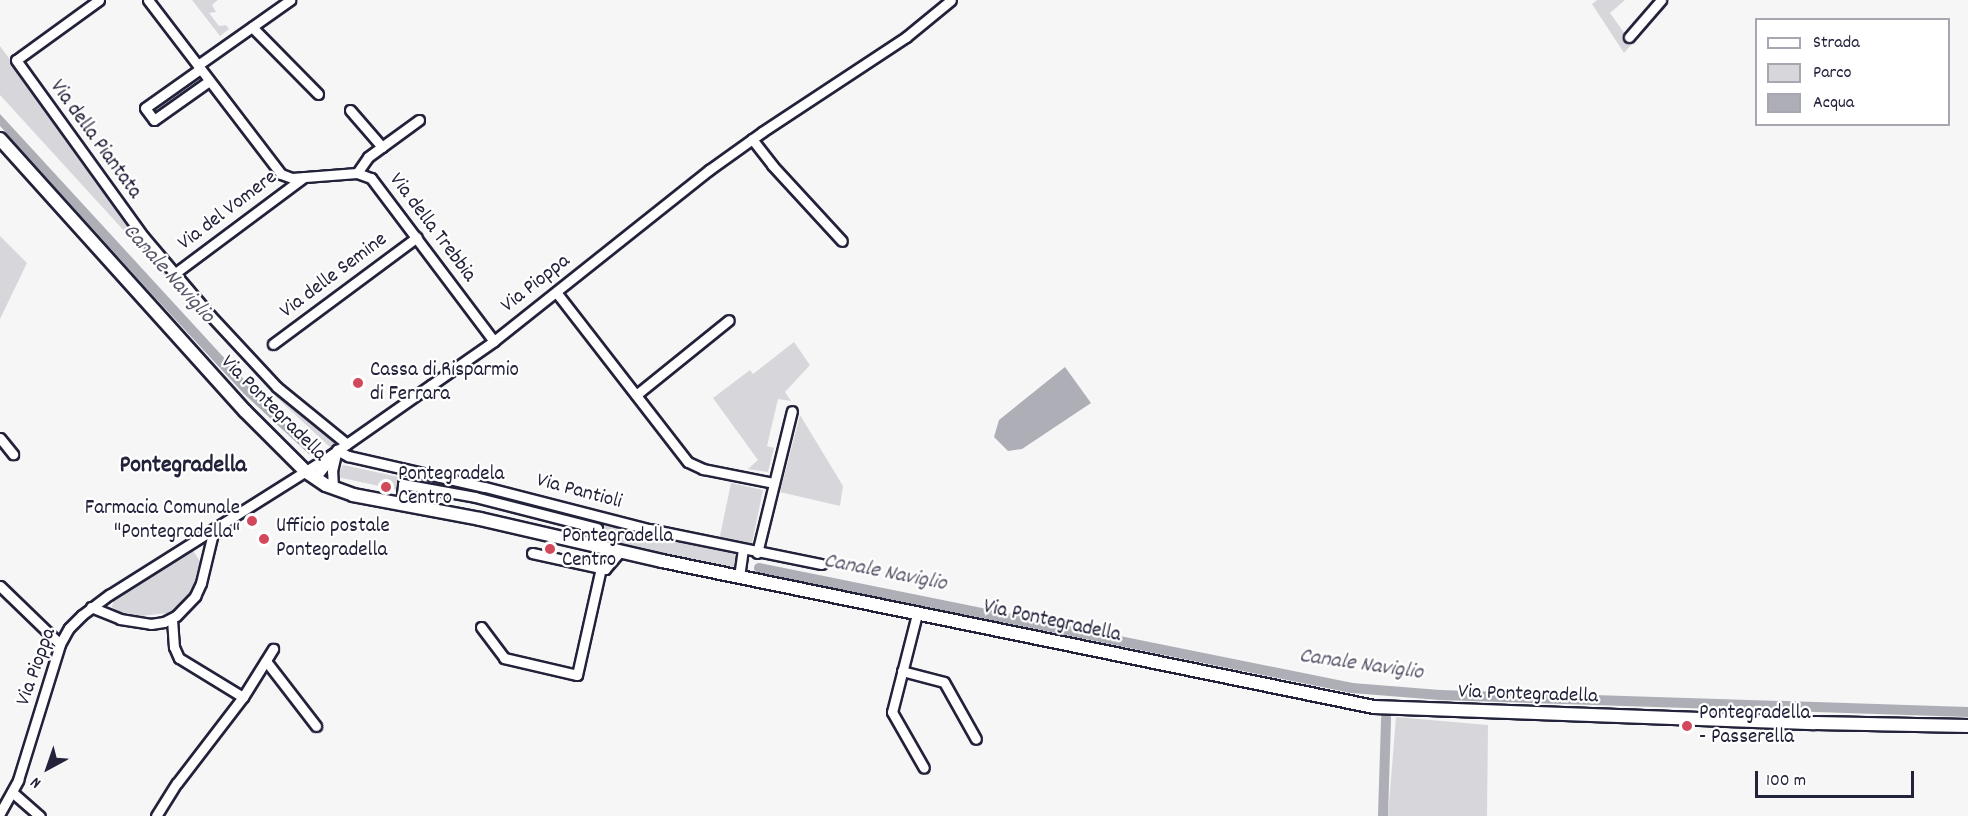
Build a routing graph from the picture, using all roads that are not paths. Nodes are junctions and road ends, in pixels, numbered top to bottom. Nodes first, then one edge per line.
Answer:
1 (99, 0) edge
2 (148, 0) edge
3 (290, 0) edge
4 (951, 0) edge
5 (1661, 0) edge
6 (252, 27) junction
7 (1629, 37) dead end
8 (199, 67) junction
9 (210, 81) junction
10 (318, 94) dead end
11 (351, 110) dead end
12 (419, 120) dead end
13 (752, 139) junction
14 (0, 140) edge
15 (382, 147) junction
16 (357, 173) junction
17 (304, 177) junction
18 (417, 237) junction
19 (842, 241) dead end
20 (174, 274) junction
21 (556, 292) junction
22 (729, 320) dead end
23 (494, 340) junction
24 (273, 344) dead end
25 (636, 395) junction
26 (792, 411) dead end
27 (0, 438) edge
28 (347, 444) junction
29 (337, 450) junction
30 (13, 454) dead end
31 (310, 475) junction
32 (774, 483) junction
33 (333, 488) junction
34 (401, 504) junction
35 (599, 516) junction
36 (597, 528) junction
37 (214, 529) junction
38 (593, 546) junction
39 (743, 550) junction
40 (620, 552) junction
41 (532, 553) dead end
42 (757, 553) junction
43 (821, 564) dead end
44 (601, 568) junction
45 (740, 577) junction
46 (0, 586) edge
47 (91, 607) junction
48 (917, 614) junction
49 (172, 619) junction
50 (482, 627) dead end
51 (60, 644) junction
52 (273, 649) dead end
53 (266, 661) junction
54 (902, 671) junction
55 (243, 697) junction
56 (315, 726) dead end
57 (1968, 726) edge
58 (976, 739) dead end
59 (924, 768) dead end
60 (12, 792) junction
61 (0, 813) edge
62 (40, 816) edge
63 (156, 816) edge

1 - 20 street, Via della Piantata
2 - 8 street, Via della Trebbia
3 - 6 street
4 - 13 street, Via Pioppa
5 - 7 street
6 - 8 street
6 - 10 street
8 - 9 street, Via della Trebbia
8 - 9 street
9 - 17 street, Via della Trebbia
11 - 15 street
12 - 15 street
13 - 19 street
13 - 21 street, Via Pioppa
14 - 31 street, Via Pontegradella
15 - 16 street
16 - 17 street, Via della Trebbia
16 - 18 street, Via della Trebbia
17 - 20 street, Via del Vomere
18 - 23 street, Via della Trebbia
18 - 24 street, Via delle Semine
20 - 28 street, Via della Piantata
21 - 23 street, Via Pioppa
21 - 25 street
22 - 25 street
23 - 28 street, Via Pioppa
25 - 32 street
26 - 32 street
27 - 30 street
28 - 29 street, Via Pioppa
29 - 31 street, Via Pioppa
29 - 33 street
29 - 35 street, Via Pantioli
31 - 33 street, Via Pontegradella
31 - 37 street, Via Pioppa
32 - 42 street
33 - 34 street, Via Pontegradella
34 - 36 street
34 - 38 street, Via Pontegradella
35 - 36 street
35 - 39 street, Via Pantioli
36 - 38 street
37 - 47 street, Via Pioppa
37 - 49 street
38 - 40 street, Via Pontegradella
39 - 42 street, Via Pantioli
39 - 45 street
40 - 44 street
40 - 45 street, Via Pontegradella
41 - 44 street
42 - 43 street, Via Pantioli
44 - 50 street
45 - 48 street, Via Pontegradella
46 - 51 street
47 - 49 street
47 - 51 street, Via Pioppa
48 - 54 street
48 - 57 street, Via Pontegradella
49 - 55 street
51 - 60 street, Via Pioppa
52 - 53 street
53 - 55 street
53 - 56 street
54 - 58 street
54 - 59 street
55 - 63 street
60 - 61 street, Via Pioppa
60 - 62 street

